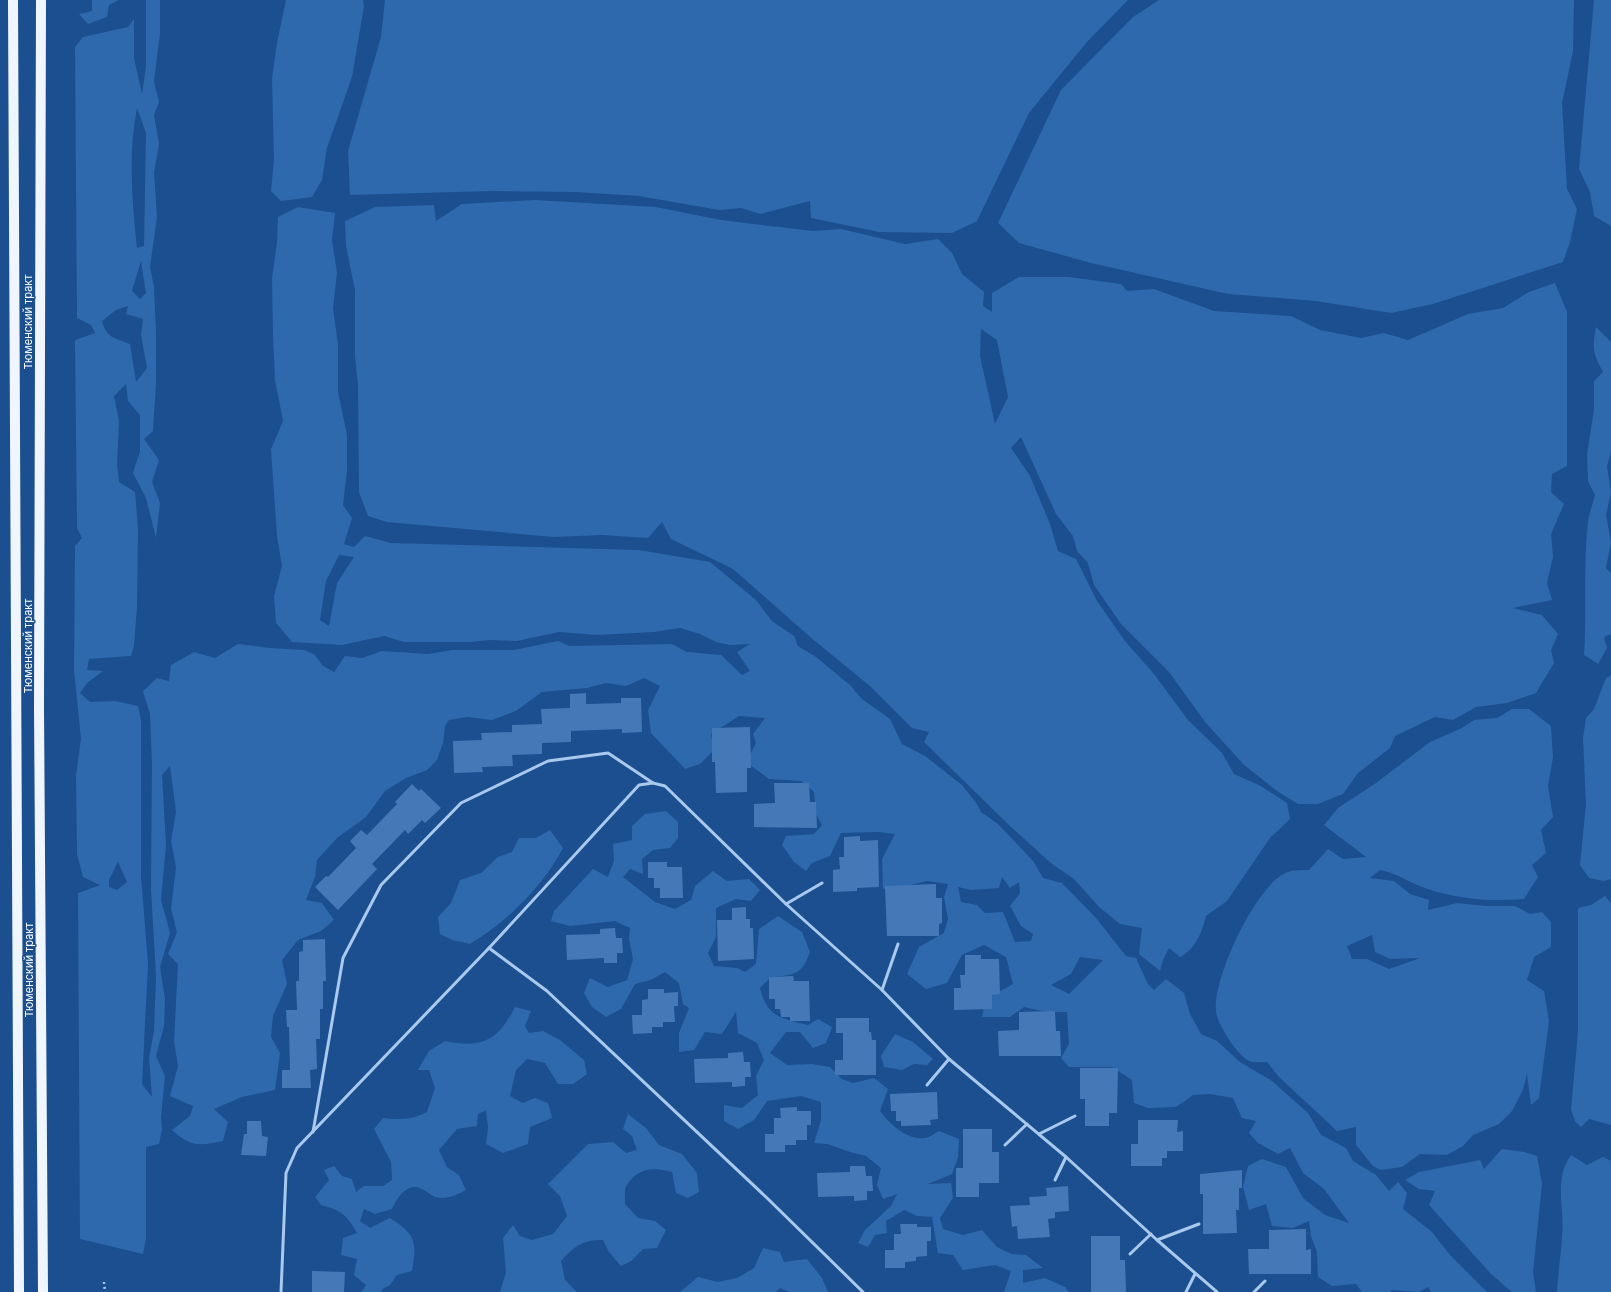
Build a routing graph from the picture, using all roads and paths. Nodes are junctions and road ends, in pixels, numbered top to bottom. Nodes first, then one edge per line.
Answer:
1 (13, 0) edge
2 (41, 0) edge
3 (652, 783) junction
4 (822, 883) dead end
5 (786, 904) junction
6 (898, 944) dead end
7 (489, 948) junction
8 (882, 990) junction
9 (949, 1059) junction
10 (927, 1085) dead end
11 (1075, 1116) dead end
12 (1027, 1124) junction
13 (313, 1132) junction
14 (1039, 1134) junction
15 (1005, 1145) dead end
16 (1066, 1157) junction
17 (1054, 1180) dead end
18 (1199, 1224) dead end
19 (1151, 1234) junction
20 (1157, 1240) junction
21 (1130, 1254) dead end
22 (1196, 1274) junction
23 (1265, 1281) dead end
24 (104, 1282) dead end
25 (18, 1292) edge
26 (43, 1292) edge
27 (105, 1292) edge
28 (281, 1292) edge
29 (863, 1292) edge
30 (1186, 1292) edge
31 (1217, 1292) edge
32 (1254, 1292) edge

1 - 25 main road, Тюменский тракт
2 - 26 main road, Тюменский тракт
3 - 5 lane
3 - 7 lane
3 - 13 lane
4 - 5 lane
5 - 8 lane
6 - 8 lane
7 - 13 lane
7 - 29 lane
8 - 9 lane
9 - 10 lane
9 - 12 lane
11 - 14 lane
12 - 14 lane
12 - 15 lane
13 - 28 lane
14 - 16 lane
16 - 17 lane
16 - 19 lane
18 - 20 lane
19 - 20 lane
19 - 21 lane
20 - 22 lane
22 - 30 lane
22 - 31 lane
23 - 32 lane
24 - 27 path

